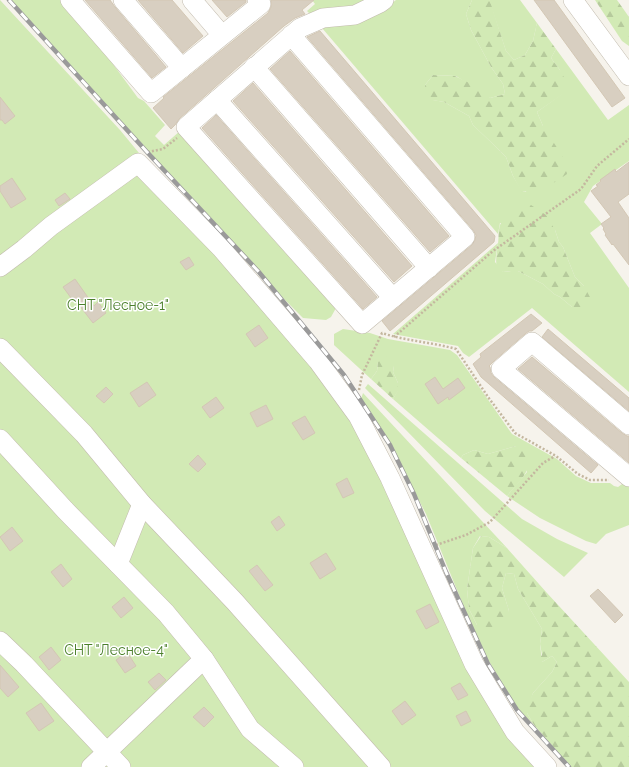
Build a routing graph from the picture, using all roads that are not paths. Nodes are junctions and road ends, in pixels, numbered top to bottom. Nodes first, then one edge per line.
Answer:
1 (70, 0) edge
2 (123, 0) edge
3 (192, 0) edge
4 (257, 0) edge
5 (384, 0) edge
6 (573, 0) edge
7 (222, 35) junction
8 (291, 35) junction
9 (254, 67) junction
10 (182, 68) junction
11 (629, 76) edge
12 (217, 100) junction
13 (0, 267) edge
14 (429, 268) junction
15 (393, 298) junction
16 (0, 348) edge
17 (629, 425) edge
18 (0, 439) edge
19 (621, 478) edge
20 (142, 504) junction
21 (118, 564) junction
22 (0, 641) edge
23 (204, 659) junction
24 (106, 751) junction
25 (91, 767) edge
26 (121, 767) edge
27 (294, 767) edge
28 (381, 767) edge
29 (547, 767) edge

1 - 10 street
2 - 10 street
3 - 7 street
4 - 7 street
5 - 8 street
6 - 11 street
7 - 10 street
8 - 9 street
8 - 14 street
9 - 12 street
9 - 14 street
12 - 15 street
12 - 15 street
13 - 29 street
14 - 15 street
16 - 20 street
17 - 19 street
18 - 21 street
20 - 21 street
20 - 28 street
21 - 23 street
22 - 24 street
23 - 24 street
23 - 27 street
24 - 25 street
24 - 26 street

